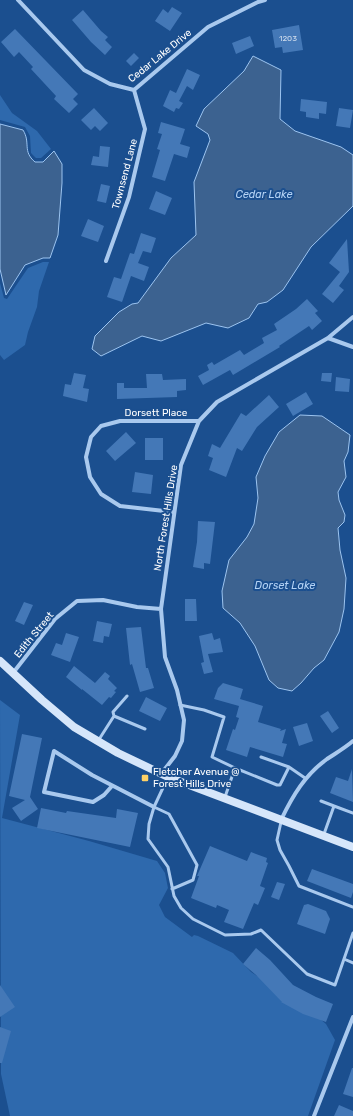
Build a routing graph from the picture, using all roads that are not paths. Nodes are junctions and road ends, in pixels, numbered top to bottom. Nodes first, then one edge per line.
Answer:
1 (18, 0) edge
2 (266, 0) edge
3 (257, 1) edge
4 (134, 90) junction
5 (106, 261) dead end
6 (353, 317) edge
7 (328, 338) junction
8 (353, 347) edge
9 (199, 421) junction
10 (173, 512) junction
11 (161, 609) junction
12 (0, 662) edge
13 (13, 673) junction
14 (127, 696) dead end
15 (180, 705) junction
16 (114, 716) junction
17 (145, 729) dead end
18 (98, 741) junction
19 (353, 741) edge
20 (261, 757) dead end
21 (289, 767) junction
22 (235, 768) junction
23 (164, 776) junction
24 (305, 778) junction
25 (112, 786) junction
26 (224, 798) junction
27 (321, 801) dead end
28 (334, 806) junction
29 (154, 807) junction
30 (353, 813) edge
31 (281, 820) junction
32 (323, 836) junction
33 (353, 847) edge
34 (172, 889) junction
35 (353, 907) edge
36 (353, 933) edge
37 (344, 959) junction
38 (353, 963) edge
39 (353, 1017) edge
40 (314, 1116) edge

1 - 4 street, Cedar Lake Drive
2 - 3 street, Cedar Lake Drive
3 - 4 street, Cedar Lake Drive
4 - 5 street, Townsend Lane
6 - 7 street, North Forest Hills Drive
7 - 8 street
7 - 9 street, North Forest Hills Drive
9 - 10 street, North Forest Hills Drive
9 - 10 street, Dorsett Place
10 - 11 street, North Forest Hills Drive
11 - 13 street, Edith Street
11 - 15 street, North Forest Hills Drive
12 - 13 main road
13 - 18 main road
14 - 16 lane
15 - 22 lane
15 - 23 street, North Forest Hills Drive
16 - 17 lane
16 - 18 lane
18 - 23 main road
19 - 24 street
20 - 21 lane
21 - 22 lane
21 - 24 lane
22 - 26 lane
23 - 26 main road
23 - 29 lane
24 - 31 street
25 - 25 street
25 - 29 street
26 - 31 main road
27 - 28 lane
28 - 30 lane
28 - 32 lane
29 - 34 lane
29 - 34 lane
31 - 32 main road
31 - 35 lane
32 - 33 main road
34 - 37 lane
36 - 37 lane
37 - 38 lane
39 - 40 street

